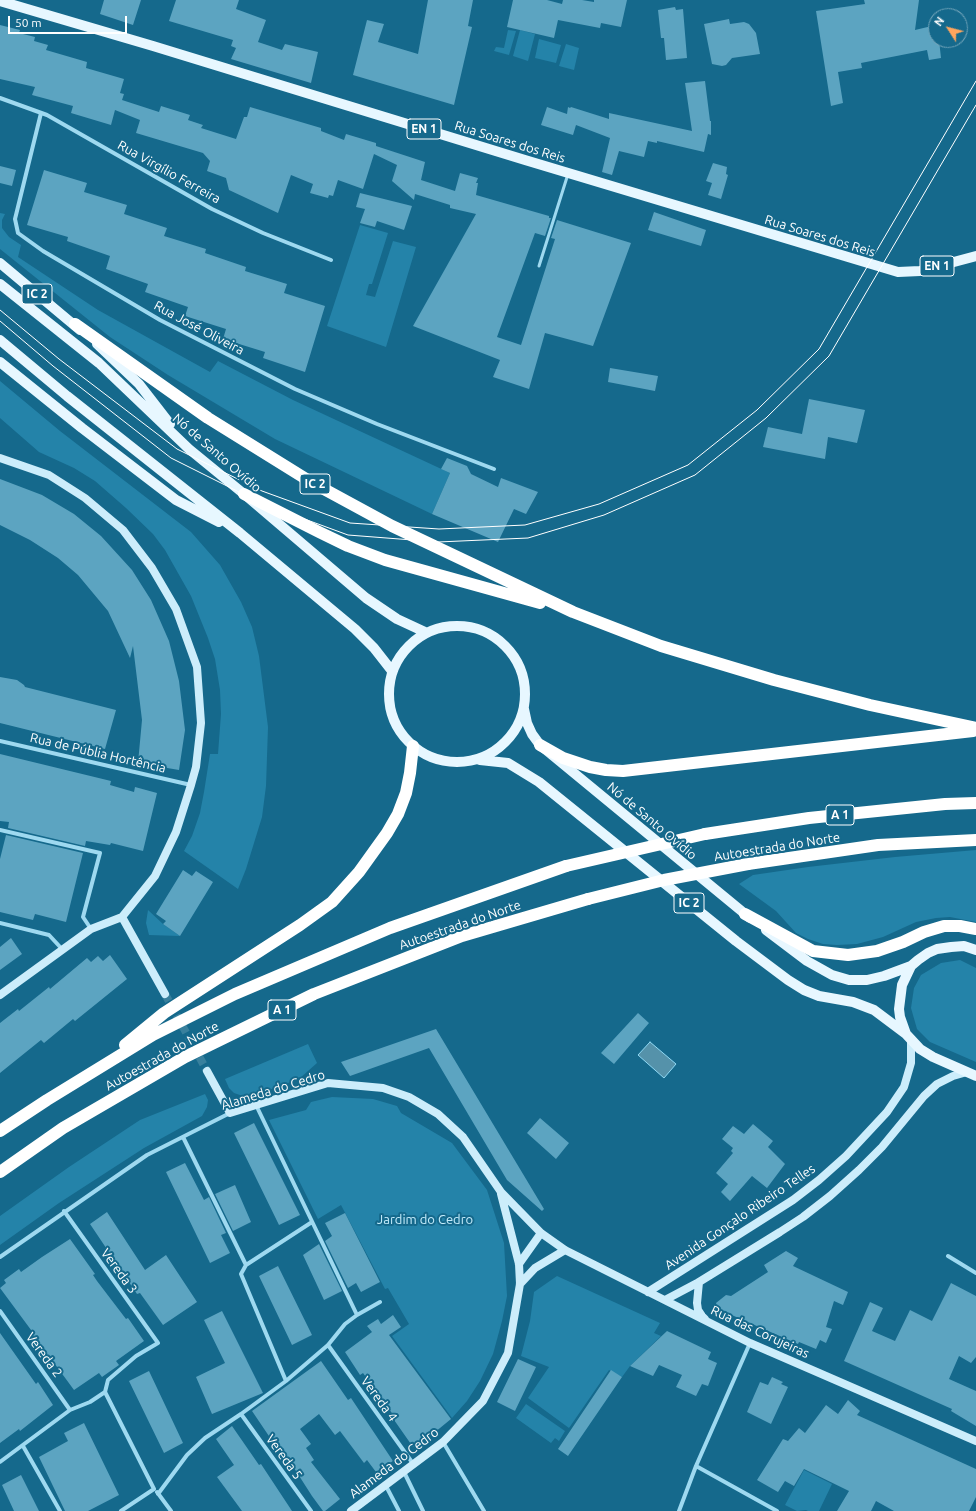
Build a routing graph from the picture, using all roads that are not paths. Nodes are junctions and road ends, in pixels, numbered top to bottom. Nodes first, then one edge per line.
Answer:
1 (0, 1) edge
2 (0, 98) edge
3 (41, 113) junction
4 (568, 172) junction
5 (976, 256) edge
6 (330, 260) dead end
7 (0, 263) edge
8 (539, 266) dead end
9 (0, 284) edge
10 (75, 324) junction
11 (0, 340) edge
12 (0, 362) edge
13 (189, 449) junction
14 (0, 458) edge
15 (494, 469) dead end
16 (244, 494) junction
17 (240, 533) junction
18 (574, 612) junction
19 (425, 632) junction
20 (392, 671) junction
21 (524, 709) junction
22 (976, 729) edge
23 (0, 741) edge
24 (540, 745) junction
25 (413, 746) junction
26 (480, 760) junction
27 (191, 784) junction
28 (976, 803) edge
29 (0, 830) edge
30 (976, 840) edge
31 (745, 914) junction
32 (122, 917) junction
33 (0, 923) edge
34 (91, 929) junction
35 (976, 929) edge
36 (62, 949) junction
37 (976, 950) edge
38 (911, 966) junction
39 (165, 994) tunnel mouth
40 (0, 995) edge
41 (909, 1037) junction
42 (93, 1071) junction
43 (207, 1071) tunnel mouth
44 (972, 1074) edge
45 (256, 1105) junction
46 (230, 1113) junction
47 (0, 1130) edge
48 (184, 1137) junction
49 (0, 1172) edge
50 (501, 1192) junction
51 (64, 1211) junction
52 (312, 1222) junction
53 (541, 1233) junction
54 (565, 1250) junction
55 (948, 1256) dead end
56 (0, 1257) edge
57 (519, 1264) junction
58 (246, 1266) junction
59 (976, 1273) edge
60 (699, 1282) junction
61 (520, 1284) junction
62 (648, 1292) junction
63 (665, 1300) junction
64 (380, 1302) dead end
65 (0, 1311) edge
66 (357, 1315) junction
67 (710, 1323) junction
68 (750, 1343) junction
69 (328, 1345) junction
70 (286, 1381) junction
71 (105, 1392) junction
72 (70, 1410) junction
73 (241, 1414) junction
74 (976, 1441) edge
75 (443, 1442) junction
76 (23, 1446) junction
77 (0, 1462) edge
78 (414, 1465) junction
79 (696, 1466) junction
80 (404, 1472) junction
81 (386, 1486) junction
82 (154, 1489) junction
83 (158, 1494) junction
84 (60, 1511) edge
85 (120, 1511) edge
86 (172, 1511) edge
87 (310, 1511) edge
88 (350, 1511) edge
89 (399, 1511) edge
90 (423, 1511) edge
91 (484, 1511) edge
92 (679, 1511) edge
93 (777, 1511) edge

1 - 4 main road, Rua Soares dos Reis / EN 1
2 - 3 street, Rua Virgílio Ferreira
3 - 6 street, Rua Virgílio Ferreira
3 - 15 street, Rua José Oliveira
4 - 5 main road, Rua Soares dos Reis / EN 1
4 - 8 lane
7 - 10 main road, IC 2
9 - 13 main road, Nó de Santo Ovídio / IC 2
10 - 13 main road, IC 2
10 - 18 highway, IC 2
11 - 17 main road
12 - 17 main road
13 - 16 main road, Nó de Santo Ovídio / IC 2
14 - 27 street
16 - 18 highway, IC 2
16 - 19 main road, Nó de Santo Ovídio
17 - 20 main road
18 - 22 highway, IC 2
19 - 20 main road
19 - 21 main road
20 - 25 main road
21 - 24 main road, Nó de Santo Ovídio
21 - 26 main road
22 - 24 highway
23 - 27 street, Rua de Públia Hortência
24 - 31 main road, Nó de Santo Ovídio
25 - 26 main road
25 - 42 highway
26 - 41 main road, IC 2
27 - 32 street
28 - 42 highway, Autoestrada do Norte / A 1, bridge
29 - 34 street
30 - 49 highway, Autoestrada do Norte / A 1, bridge
31 - 35 highway
31 - 38 main road, Nó de Santo Ovídio
32 - 34 street
32 - 39 street
33 - 36 street
34 - 36 street
36 - 40 street
37 - 38 main road
38 - 41 main road
41 - 44 main road
41 - 62 street, Avenida Gonçalo Ribeiro Telles
42 - 47 highway, Autoestrada do Norte / A 1
43 - 46 street
44 - 60 street
45 - 46 street, Alameda do Cedro
45 - 50 street, Alameda do Cedro
45 - 52 street
46 - 48 street, Alameda do Cedro
48 - 51 street, Alameda do Cedro
48 - 58 street
50 - 53 street, Alameda do Cedro
50 - 57 street, Alameda do Cedro
51 - 56 street, Alameda do Cedro
51 - 71 street, Vereda 3
52 - 58 street
52 - 66 street
53 - 54 street, Rua das Corujeiras
53 - 57 street
54 - 61 street
54 - 62 street, Rua das Corujeiras
55 - 59 street
57 - 61 street, Alameda do Cedro
58 - 70 street
60 - 63 street
60 - 67 street
61 - 75 street, Alameda do Cedro
62 - 63 street, Rua das Corujeiras
63 - 67 street, Rua das Corujeiras
64 - 66 street
65 - 72 street, Vereda 2
66 - 69 street
67 - 68 street, Rua das Corujeiras
68 - 74 street, Rua das Corujeiras
68 - 79 street
69 - 70 street
69 - 78 street, Vereda 4
70 - 73 street
71 - 72 street
71 - 82 street
72 - 76 street
73 - 83 street
73 - 87 street, Vereda 5
75 - 78 street, Alameda do Cedro
75 - 91 street
76 - 77 street
76 - 84 street
78 - 80 street, Alameda do Cedro
79 - 92 street
79 - 93 street
80 - 81 street, Alameda do Cedro
80 - 90 street
81 - 88 street, Alameda do Cedro
81 - 89 street
82 - 83 street
82 - 85 street
83 - 86 street

